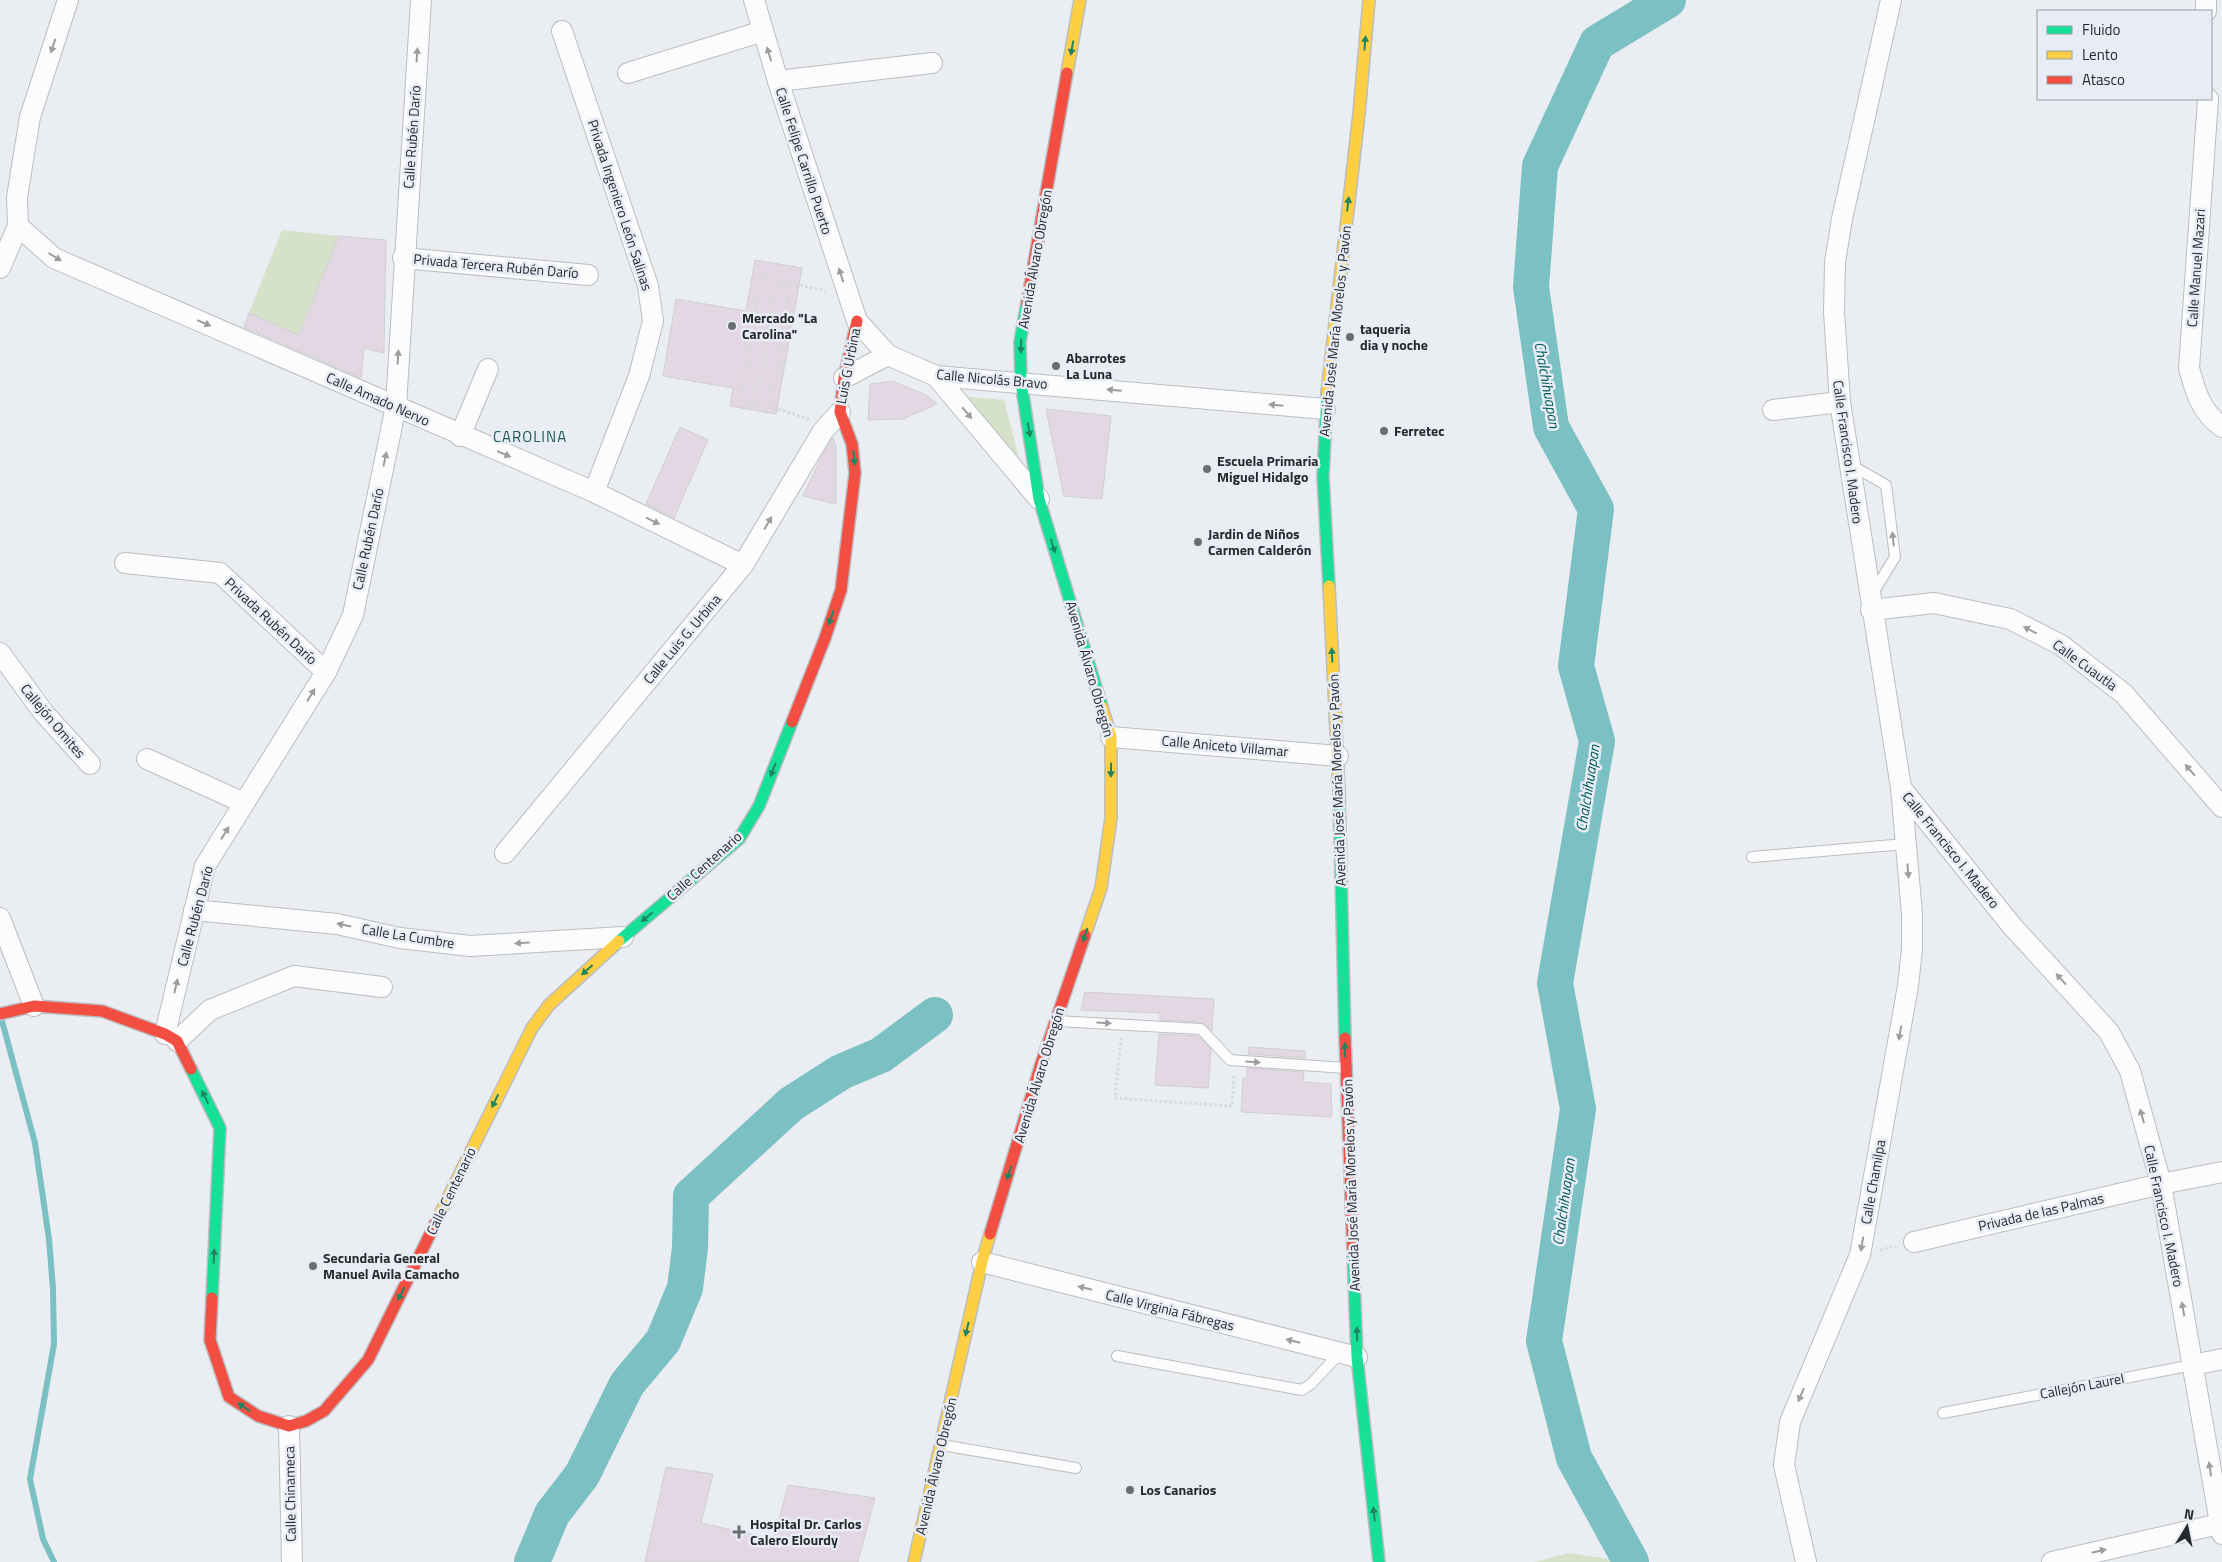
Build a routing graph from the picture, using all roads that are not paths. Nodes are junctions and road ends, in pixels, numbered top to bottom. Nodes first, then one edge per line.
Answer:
1 (68, 0) edge
2 (421, 0) edge
3 (754, 0) edge
4 (1080, 0) edge
5 (1369, 0) edge
6 (1891, 0) edge
7 (562, 31) dead end
8 (762, 31) junction
9 (932, 63) dead end
10 (628, 74) dead end
11 (778, 81) junction
12 (2213, 109) edge
13 (18, 226) junction
14 (0, 238) edge
15 (404, 258) junction
16 (0, 268) edge
17 (588, 275) dead end
18 (857, 321) junction
19 (888, 355) junction
20 (488, 369) dead end
21 (936, 376) junction
22 (844, 378) junction
23 (1022, 382) junction
24 (1840, 402) junction
25 (396, 406) junction
26 (1325, 409) junction
27 (1773, 410) dead end
28 (840, 412) junction
29 (2222, 427) edge
30 (460, 436) junction
31 (1849, 464) junction
32 (594, 492) junction
33 (1039, 499) junction
34 (125, 564) dead end
35 (743, 564) junction
36 (1870, 604) junction
37 (0, 653) edge
38 (326, 672) junction
39 (1111, 737) junction
40 (1338, 756) junction
41 (147, 759) dead end
42 (90, 764) dead end
43 (1901, 788) junction
44 (244, 803) junction
45 (2222, 807) edge
46 (1906, 844) junction
47 (505, 853) dead end
48 (1752, 857) dead end
49 (194, 910) junction
50 (0, 918) edge
51 (623, 937) junction
52 (382, 987) dead end
53 (28, 1007) junction
54 (0, 1014) edge
55 (1056, 1020) junction
56 (171, 1038) junction
57 (1346, 1068) junction
58 (2222, 1172) edge
59 (2160, 1184) junction
60 (1914, 1242) road end
61 (982, 1262) junction
62 (1349, 1355) junction
63 (1117, 1356) dead end
64 (2222, 1359) edge
65 (2193, 1365) junction
66 (1943, 1414) dead end
67 (289, 1426) junction
68 (941, 1445) junction
69 (1076, 1468) dead end
70 (2221, 1529) edge
71 (292, 1562) edge
72 (914, 1562) edge
73 (1378, 1562) edge
74 (1806, 1562) edge
75 (2052, 1562) edge

1 -> 13 street
15 -> 2 street, Calle Rubén Darío
3 - 8 street, Calle Felipe Carrillo Puerto
4 -> 23 main road, Avenida Álvaro Obregón
26 -> 5 main road, Avenida José María Morelos y Pavón
6 - 24 street, Calle Francisco I. Madero
7 - 32 street, Privada Ingeniero León Salinas
8 - 10 street
11 -> 8 street, Calle Felipe Carrillo Puerto
9 - 11 street
18 -> 11 street, Calle Felipe Carrillo Puerto
12 - 29 street, Calle Manuel Mazari
13 - 14 street
13 - 16 street
13 -> 25 street, Calle Amado Nervo
15 - 17 street, Privada Tercera Rubén Darío
25 -> 15 street, Calle Rubén Darío
18 - 19 street, Calle Nicolás Bravo
18 - 22 main road, Luis G Urbina
19 - 21 street, Calle Nicolás Bravo
19 - 22 street
20 - 30 street
21 - 23 street, Calle Nicolás Bravo
21 -> 33 street
22 - 28 main road, Luis G Urbina
26 -> 23 street, Calle Nicolás Bravo
23 -> 33 main road, Avenida Álvaro Obregón
24 - 27 street
24 - 31 street, Calle Francisco I. Madero
25 - 30 street, Calle Amado Nervo
38 -> 25 street, Calle Rubén Darío
40 -> 26 main road, Avenida José María Morelos y Pavón
35 -> 28 street, Calle Luis G. Urbina
28 -> 51 main road, Calle Centenario
30 -> 32 street, Calle Amado Nervo
31 - 36 street, Calle Francisco I. Madero
36 -> 31 lane
32 -> 35 street, Calle Amado Nervo
33 -> 39 main road, Avenida Álvaro Obregón
34 - 38 street, Privada Rubén Darío
35 - 47 street, Calle Luis G. Urbina
36 - 43 street, Calle Francisco I. Madero
45 -> 36 street, Calle Cuautla
37 - 42 street, Callejón Omites
44 -> 38 street, Calle Rubén Darío
39 - 40 street, Calle Aniceto Villamar
39 -> 55 main road, Avenida Álvaro Obregón
57 -> 40 main road, Avenida José María Morelos y Pavón
41 - 44 street
43 - 46 street, Calle Chamilpa
59 -> 43 street, Calle Francisco I. Madero
49 -> 44 street, Calle Rubén Darío
46 - 48 lane
46 -> 74 street, Calle Chamilpa
51 -> 49 street, Calle La Cumbre
56 -> 49 street, Calle Rubén Darío
50 - 53 street
51 -> 67 main road, Calle Centenario
52 - 56 street
53 - 54 main road
53 - 56 main road
55 -> 57 lane
55 -> 61 main road, Avenida Álvaro Obregón
67 -> 56 main road
62 -> 57 main road, Avenida José María Morelos y Pavón
58 - 59 street, Privada de las Palmas
59 - 60 street, Privada de las Palmas
65 -> 59 street, Calle Francisco I. Madero
62 -> 61 street, Calle Virginia Fábregas
61 -> 68 main road, Avenida Álvaro Obregón
62 - 63 lane
73 -> 62 main road, Avenida José María Morelos y Pavón
64 - 65 street, Callejón Laurel
65 - 66 lane, Callejón Laurel
70 -> 65 street, Calle Francisco I. Madero
67 - 71 street, Calle Chinameca
68 - 69 lane
68 - 72 main road, Avenida Álvaro Obregón
75 -> 70 street

